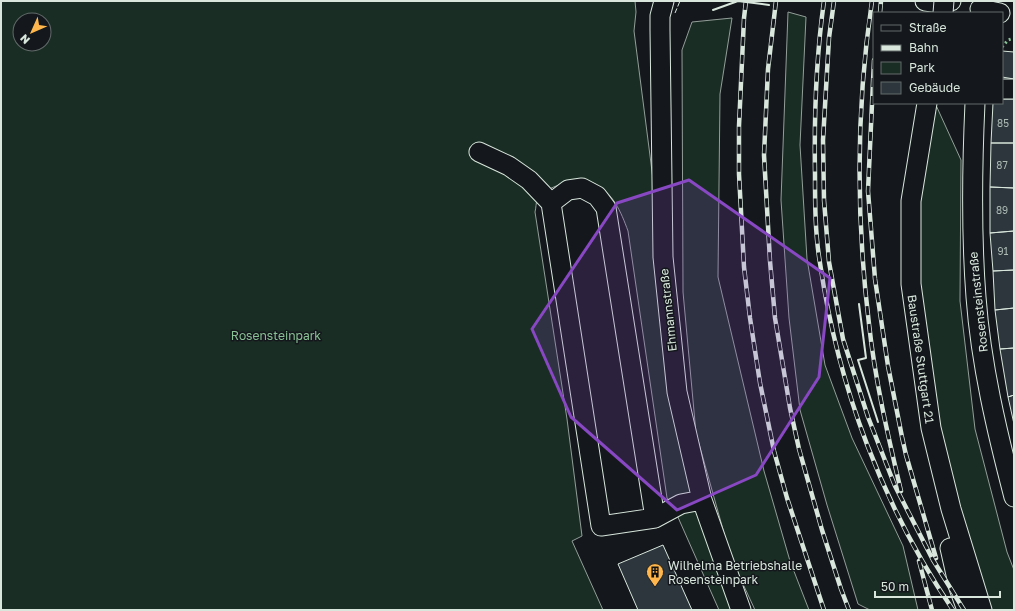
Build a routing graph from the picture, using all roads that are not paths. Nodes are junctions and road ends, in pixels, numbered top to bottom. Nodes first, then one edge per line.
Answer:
1 (664, 1) edge
2 (924, 1) edge
3 (944, 1) edge
4 (951, 1) edge
5 (977, 8) edge
6 (943, 12) edge
7 (996, 12) edge
8 (1003, 13) edge
9 (1014, 15) edge
10 (1003, 89) edge
11 (1014, 90) edge
12 (917, 104) edge
13 (927, 104) edge
14 (976, 104) edge
15 (479, 152) dead end
16 (551, 203) junction
17 (1014, 497) edge
18 (702, 500) junction
19 (655, 518) junction
20 (741, 610) edge
21 (967, 610) edge
22 (982, 610) edge

1 - 18 street, Ehmannstraße
2 - 4 street
3 - 6 street, bridge
5 - 7 street
8 - 9 street
10 - 11 street
12 - 21 street, Baustraße Stuttgart 21
13 - 22 street, Baustraße Stuttgart 21
14 - 17 street, Rosensteinstraße
15 - 16 street
16 - 19 street
16 - 19 street
18 - 19 street
18 - 20 street, Ehmannstraße

